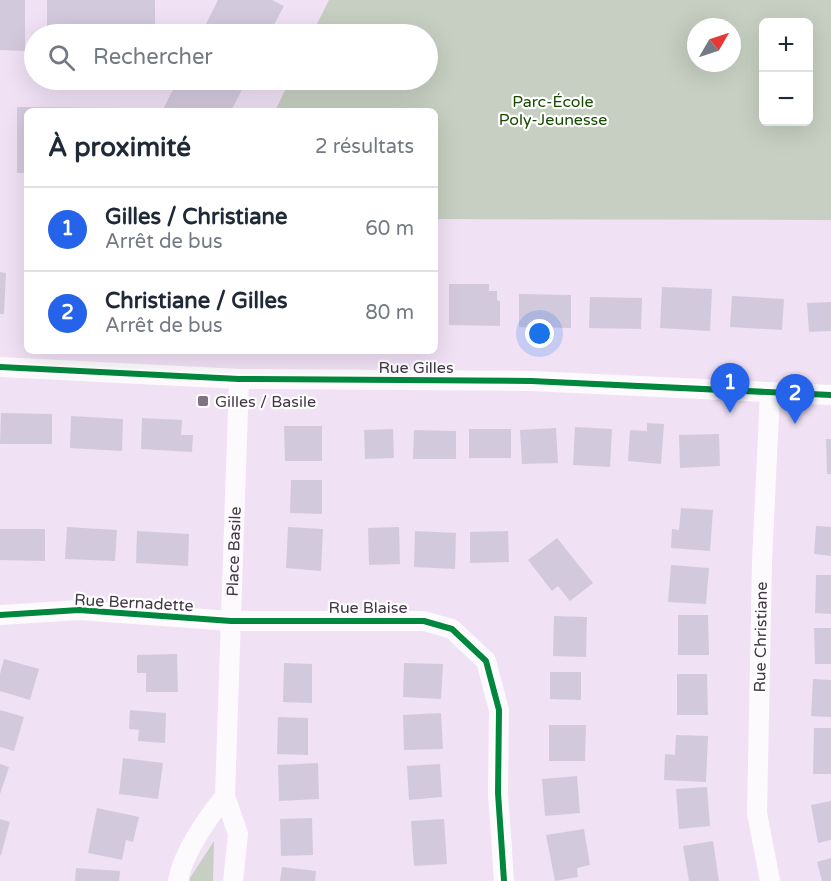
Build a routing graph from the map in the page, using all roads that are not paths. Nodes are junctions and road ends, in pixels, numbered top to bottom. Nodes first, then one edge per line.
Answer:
1 (0, 367) edge
2 (239, 379) junction
3 (770, 393) junction
4 (831, 395) edge
5 (0, 615) edge
6 (231, 621) junction
7 (225, 796) junction
8 (178, 881) edge
9 (233, 881) edge
10 (504, 881) edge
11 (770, 881) edge

1 - 2 street, Rue Gilles
2 - 3 street, Rue Gilles
2 - 6 street, Place Basile
3 - 4 street, Rue Gilles
3 - 11 street, Rue Christiane
5 - 6 street, Rue Bernadette
6 - 7 street, Place Basile
6 - 10 street, Rue Blaise
7 - 8 street
7 - 9 street, Place Basile

